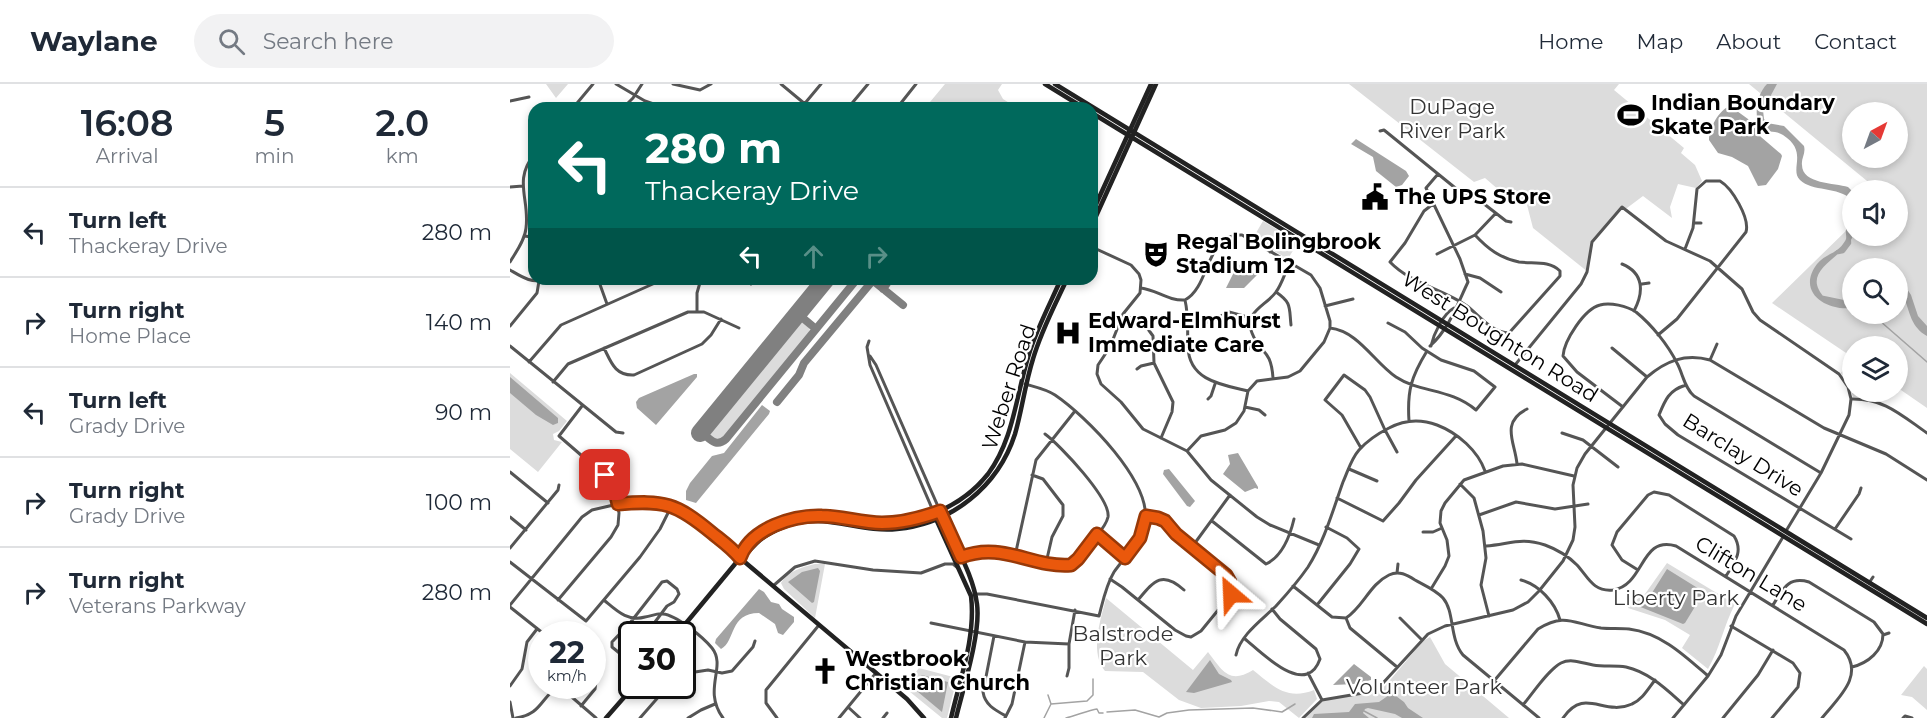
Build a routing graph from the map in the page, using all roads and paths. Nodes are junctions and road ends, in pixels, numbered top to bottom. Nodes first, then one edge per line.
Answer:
1 (593, 84) edge
2 (616, 84) edge
3 (642, 84) edge
4 (673, 84) edge
5 (711, 84) edge
6 (781, 84) edge
7 (821, 84) edge
8 (868, 84) edge
9 (916, 84) edge
10 (1045, 84) edge
11 (1055, 84) edge
12 (1151, 84) edge
13 (1156, 84) edge
14 (635, 96) junction
15 (529, 97) dead end
16 (510, 102) edge
17 (578, 102) edge
18 (629, 102) edge
19 (650, 102) edge
20 (803, 102) edge
21 (807, 102) edge
22 (853, 102) edge
23 (902, 102) edge
24 (1074, 102) edge
25 (1085, 102) edge
26 (1098, 110) edge
27 (1098, 117) edge
28 (1132, 130) junction
29 (1380, 131) dead end
30 (1127, 134) junction
31 (1133, 137) junction
32 (528, 162) edge
33 (1438, 174) junction
34 (1105, 184) junction
35 (523, 186) junction
36 (510, 187) edge
37 (1098, 200) edge
38 (1103, 202) junction
39 (1433, 204) junction
40 (1098, 212) edge
41 (1496, 213) junction
42 (1511, 222) dead end
43 (1694, 223) junction
44 (1701, 224) dead end
45 (1285, 227) junction
46 (1475, 235) junction
47 (525, 236) junction
48 (528, 236) edge
49 (1454, 245) junction
50 (1685, 249) junction
51 (1098, 250) edge
52 (1270, 252) junction
53 (1437, 254) dead end
54 (510, 262) edge
55 (1290, 262) junction
56 (1622, 264) dead end
57 (1718, 268) junction
58 (510, 270) edge
59 (1465, 274) junction
60 (528, 279) edge
61 (1649, 283) dead end
62 (1642, 284) junction
63 (538, 285) edge
64 (600, 285) edge
65 (650, 285) edge
66 (700, 285) edge
67 (1058, 285) edge
68 (1064, 285) edge
69 (1141, 288) junction
70 (1276, 292) junction
71 (1501, 292) dead end
72 (1353, 299) dead end
73 (1185, 300) junction
74 (1458, 301) junction
75 (607, 304) junction
76 (1326, 306) junction
77 (1634, 310) junction
78 (697, 311) junction
79 (1123, 314) junction
80 (1251, 318) junction
81 (721, 319) junction
82 (1388, 323) dead end
83 (1189, 324) junction
84 (1291, 325) dead end
85 (1444, 325) junction
86 (510, 326) edge
87 (739, 328) dead end
88 (1330, 328) junction
89 (1658, 335) junction
90 (869, 341) dead end
91 (1257, 341) junction
92 (1717, 344) dead end
93 (510, 346) edge
94 (604, 348) junction
95 (1612, 348) dead end
96 (1231, 351) dead end
97 (1427, 351) junction
98 (869, 355) junction
99 (1675, 359) junction
100 (1710, 360) junction
101 (529, 362) junction
102 (1154, 363) junction
103 (1513, 368) junction
104 (1137, 369) dead end
105 (1647, 377) junction
106 (1273, 378) junction
107 (1842, 378) edge
108 (553, 381) junction
109 (1023, 383) junction
110 (1411, 383) junction
111 (1215, 384) junction
112 (1686, 385) junction
113 (1248, 391) junction
114 (1208, 399) dead end
115 (1851, 402) edge
116 (1880, 402) edge
117 (582, 406) junction
118 (1245, 406) junction
119 (1623, 406) junction
120 (1527, 409) dead end
121 (1074, 411) junction
122 (1265, 415) dead end
123 (1409, 421) junction
124 (1608, 425) junction
125 (1385, 430) junction
126 (623, 433) dead end
127 (1562, 433) dead end
128 (1927, 433) edge
129 (1045, 434) dead end
130 (1839, 435) junction
131 (1456, 436) junction
132 (1161, 438) junction
133 (1052, 439) junction
134 (1591, 446) junction
135 (1361, 448) junction
136 (1187, 452) junction
137 (1397, 452) dead end
138 (1517, 465) junction
139 (1618, 467) dead end
140 (1348, 470) junction
141 (1485, 471) junction
142 (510, 472) edge
143 (1821, 474) junction
144 (1032, 475) junction
145 (1574, 476) junction
146 (1927, 480) edge
147 (1377, 482) dead end
148 (1460, 484) junction
149 (559, 485) dead end
150 (1861, 488) dead end
151 (1230, 495) junction
152 (1337, 498) junction
153 (548, 503) junction
154 (618, 504) junction
155 (1588, 504) dead end
156 (664, 505) junction
157 (1574, 508) junction
158 (1800, 508) junction
159 (670, 509) junction
160 (955, 510) junction
161 (940, 511) junction
162 (1479, 515) junction
163 (935, 516) junction
164 (1146, 516) junction
165 (510, 517) edge
166 (943, 517) junction
167 (1294, 519) dead end
168 (1212, 521) junction
169 (1326, 527) junction
170 (1442, 528) junction
171 (1835, 529) junction
172 (526, 530) junction
173 (1423, 532) dead end
174 (1785, 533) junction
175 (1097, 534) junction
176 (1290, 534) junction
177 (951, 536) junction
178 (1851, 539) dead end
179 (1318, 545) junction
180 (1486, 546) junction
181 (1191, 547) junction
182 (510, 548) edge
183 (951, 553) junction
184 (1015, 556) junction
185 (961, 557) junction
186 (1566, 557) junction
187 (740, 558) junction
188 (1125, 558) junction
189 (954, 560) junction
190 (510, 562) edge
191 (1046, 563) junction
192 (945, 564) junction
193 (1398, 564) dead end
194 (958, 568) junction
195 (1638, 570) junction
196 (1397, 573) junction
197 (1726, 576) junction
198 (531, 579) junction
199 (1110, 579) junction
200 (1521, 580) dead end
201 (1870, 582) junction
202 (773, 586) junction
203 (1293, 586) junction
204 (1184, 590) dead end
205 (1431, 590) junction
206 (1539, 591) junction
207 (1750, 591) junction
208 (973, 595) junction
209 (558, 600) junction
210 (1138, 600) junction
211 (604, 601) junction
212 (1317, 605) junction
213 (1773, 605) junction
214 (510, 606) edge
215 (1272, 609) junction
216 (1075, 610) junction
217 (662, 614) junction
218 (1489, 616) junction
219 (633, 618) junction
220 (1346, 618) junction
221 (1400, 618) dead end
222 (1927, 618) edge
223 (1560, 620) junction
224 (528, 621) edge
225 (631, 621) edge
226 (656, 621) edge
227 (680, 621) edge
228 (688, 621) edge
229 (931, 623) dead end
230 (1451, 624) junction
231 (1927, 624) edge
232 (819, 625) junction
233 (1731, 626) junction
234 (973, 632) junction
235 (1889, 633) dead end
236 (1883, 634) junction
237 (696, 635) edge
238 (618, 636) edge
239 (994, 636) junction
240 (1245, 639) junction
241 (1421, 639) junction
242 (528, 641) edge
243 (755, 641) dead end
244 (1025, 642) junction
245 (1069, 644) junction
246 (1773, 650) junction
247 (618, 651) edge
248 (1236, 655) dead end
249 (1397, 667) junction
250 (1852, 668) junction
251 (696, 672) edge
252 (716, 672) junction
253 (1805, 672) dead end
254 (876, 673) junction
255 (1308, 673) junction
256 (1800, 673) junction
257 (1067, 676) dead end
258 (1708, 676) junction
259 (1494, 681) junction
260 (1655, 681) junction
261 (510, 686) edge
262 (545, 699) edge
263 (574, 699) edge
264 (586, 699) edge
265 (623, 699) edge
266 (657, 699) edge
267 (1322, 700) junction
268 (510, 702) edge
269 (715, 704) junction
270 (581, 705) junction
271 (1523, 705) junction
272 (1684, 705) junction
273 (848, 708) junction
274 (887, 713) dead end
275 (1006, 717) edge
276 (514, 718) edge
277 (596, 718) edge
278 (606, 718) edge
279 (640, 718) edge
280 (688, 718) edge
281 (723, 718) edge
282 (777, 718) edge
283 (839, 718) edge
284 (860, 718) edge
285 (883, 718) edge
286 (924, 718) edge
287 (951, 718) edge
288 (956, 718) edge
289 (1303, 718) edge
290 (1539, 718) edge
291 (1563, 718) edge
292 (1673, 718) edge
293 (1723, 718) edge
294 (1772, 718) edge
295 (1822, 718) edge
296 (1904, 718) edge
297 (1911, 718) edge

1 - 17 street
2 - 14 street
3 - 14 street
4 - 5 street
6 - 20 street
7 - 21 street
8 - 22 street
9 - 23 street
10 - 24 main road
11 - 25 main road, West Boughton Road
12 - 28 main road
13 - 28 main road
14 - 18 street
14 - 19 street
15 - 16 street
26 - 28 main road, West Boughton Road
27 - 30 main road, West Boughton Road
28 - 30 main road
28 - 31 main road
28 - 45 main road, West Boughton Road
29 - 33 street
30 - 31 main road, West Boughton Road
30 - 34 main road
31 - 38 main road
31 - 45 main road, West Boughton Road
32 - 35 street
33 - 39 street
33 - 41 street
34 - 37 main road
34 - 38 main road
35 - 36 street
35 - 47 street
38 - 40 main road
39 - 49 street
39 - 74 street
41 - 42 street
41 - 46 street
43 - 44 street
43 - 50 street
43 - 57 street
45 - 52 street
45 - 85 main road, West Boughton Road
46 - 49 street
46 - 74 street
47 - 48 street
47 - 54 street
49 - 53 street
49 - 59 street
50 - 57 street
50 - 103 street
51 - 69 street
52 - 55 street
52 - 73 street
55 - 70 street
55 - 76 street
56 - 62 street
57 - 89 street
57 - 107 street
58 - 60 street
59 - 71 street
59 - 74 street
61 - 62 street
62 - 77 street
63 - 86 street
64 - 75 street
65 - 75 street
66 - 78 street
67 - 109 main road, Weber Road
68 - 109 main road, Weber Road
69 - 73 street
69 - 79 street
70 - 80 street
70 - 84 street
72 - 76 street
73 - 83 street
74 - 85 street
75 - 101 street
76 - 88 street
77 - 89 street
77 - 119 street
78 - 81 street
78 - 94 street
79 - 102 street
79 - 132 street
80 - 83 street
80 - 91 street
81 - 87 street
81 - 94 street
82 - 97 street
83 - 111 street
85 - 97 street
85 - 103 main road, West Boughton Road
88 - 106 street
88 - 110 street
89 - 99 street
90 - 98 street
91 - 96 street
91 - 106 street
92 - 100 street
93 - 101 street
94 - 108 street
95 - 105 street
97 - 110 street
97 - 110 street
98 - 161 street
98 - 163 street
99 - 100 street
99 - 105 street
99 - 112 street
100 - 130 street
101 - 108 street
102 - 104 street
102 - 132 street
103 - 124 main road, West Boughton Road
105 - 119 street
106 - 113 street
108 - 117 street
109 - 121 street
109 - 160 main road, Weber Road
109 - 161 main road, Weber Road
110 - 123 street
111 - 113 street
111 - 114 street
112 - 143 street
112 - 158 street, Barclay Drive
113 - 118 street
115 - 130 street
116 - 128 street
117 - 126 street
117 - 154 street
118 - 122 street
118 - 136 street
119 - 124 street
120 - 138 street
121 - 133 street
121 - 164 street
123 - 125 street
123 - 131 street
124 - 134 street
124 - 174 main road, West Boughton Road
125 - 135 street
125 - 135 street
125 - 137 street
127 - 134 street
129 - 133 street
130 - 143 street
130 - 146 street
131 - 141 street
131 - 152 street
132 - 136 street
133 - 144 street
133 - 175 street
134 - 139 street
134 - 145 street
135 - 140 street
136 - 151 street
138 - 141 street
138 - 145 street
140 - 147 street
140 - 152 street
141 - 148 street
142 - 153 street
143 - 158 street
144 - 184 street
144 - 191 street
145 - 157 street
148 - 162 street
148 - 170 street
149 - 153 street
150 - 171 street
151 - 168 street
151 - 176 street
152 - 169 street
153 - 172 street
154 - 156 street
154 - 198 street
154 - 209 street
155 - 157 street
156 - 159 street
156 - 187 street
157 - 162 street
157 - 186 street
158 - 171 street, Barclay Drive
158 - 174 street
159 - 187 street
159 - 211 street
160 - 166 main road, Weber Road
160 - 177 main road
161 - 163 main road, Weber Road
161 - 166 main road
162 - 180 street
163 - 166 main road, Weber Road
163 - 183 main road
163 - 187 main road, Weber Road
164 - 181 street
164 - 188 street
165 - 172 street
166 - 177 main road
167 - 176 street
168 - 176 street
168 - 181 street
169 - 179 street
169 - 212 street
170 - 173 street
170 - 205 street
171 - 178 street, Barclay Drive
172 - 182 street
174 - 201 main road, West Boughton Road
174 - 207 street
175 - 188 street
175 - 191 street
176 - 179 street
177 - 185 main road
179 - 203 street
180 - 186 street, Clifton Lane
180 - 218 street
181 - 210 street
183 - 189 main road
183 - 192 street
184 - 185 street
184 - 191 street
185 - 189 street
185 - 208 main road
186 - 195 street, Clifton Lane
186 - 206 street
187 - 202 main road
187 - 228 main road, Weber Road
188 - 199 street
189 - 194 main road
190 - 198 street
192 - 194 street
192 - 202 street
193 - 196 street
194 - 208 main road
195 - 197 street, Clifton Lane
195 - 197 street
196 - 205 street
196 - 220 street
197 - 207 street, Clifton Lane
198 - 209 street
198 - 214 street
199 - 210 street
199 - 216 street
200 - 206 street
201 - 222 main road, West Boughton Road
201 - 231 main road, West Boughton Road
202 - 232 main road
203 - 212 street
203 - 215 street
204 - 210 street
205 - 230 street
206 - 218 street
206 - 223 street
207 - 213 street, Clifton Lane
207 - 233 street
208 - 216 street
208 - 234 main road
209 - 211 street
211 - 219 street
212 - 220 street
213 - 236 street
213 - 250 street, Clifton Lane
214 - 224 street
215 - 240 street
215 - 255 street
216 - 245 street
217 - 219 street
217 - 219 street
217 - 226 street
217 - 227 street
218 - 230 street
219 - 225 street
220 - 249 street
221 - 241 street
223 - 258 street
223 - 259 street
229 - 234 street
230 - 241 street
230 - 259 street
232 - 254 main road
232 - 282 street
233 - 246 street
233 - 258 street
234 - 239 street
234 - 287 main road
234 - 288 main road
235 - 236 street
236 - 250 street
237 - 252 street
238 - 247 street
239 - 244 street
239 - 275 street
240 - 248 street
240 - 255 street
241 - 249 street
242 - 261 street
243 - 252 street
244 - 245 street
244 - 275 street
245 - 257 street
246 - 256 street
246 - 293 street
249 - 267 street
250 - 295 street
251 - 252 street
252 - 269 street
253 - 256 street
254 - 273 street
254 - 286 main road
255 - 267 street
256 - 294 street
258 - 272 street
259 - 271 street
260 - 271 street
260 - 272 street
260 - 291 street
262 - 276 street
263 - 270 street
264 - 270 street
265 - 278 main road
266 - 279 street
267 - 289 street
268 - 276 street
269 - 280 street
269 - 281 street
270 - 277 street
271 - 290 street
272 - 292 street
273 - 283 street
273 - 284 street
274 - 285 street
296 - 297 street

